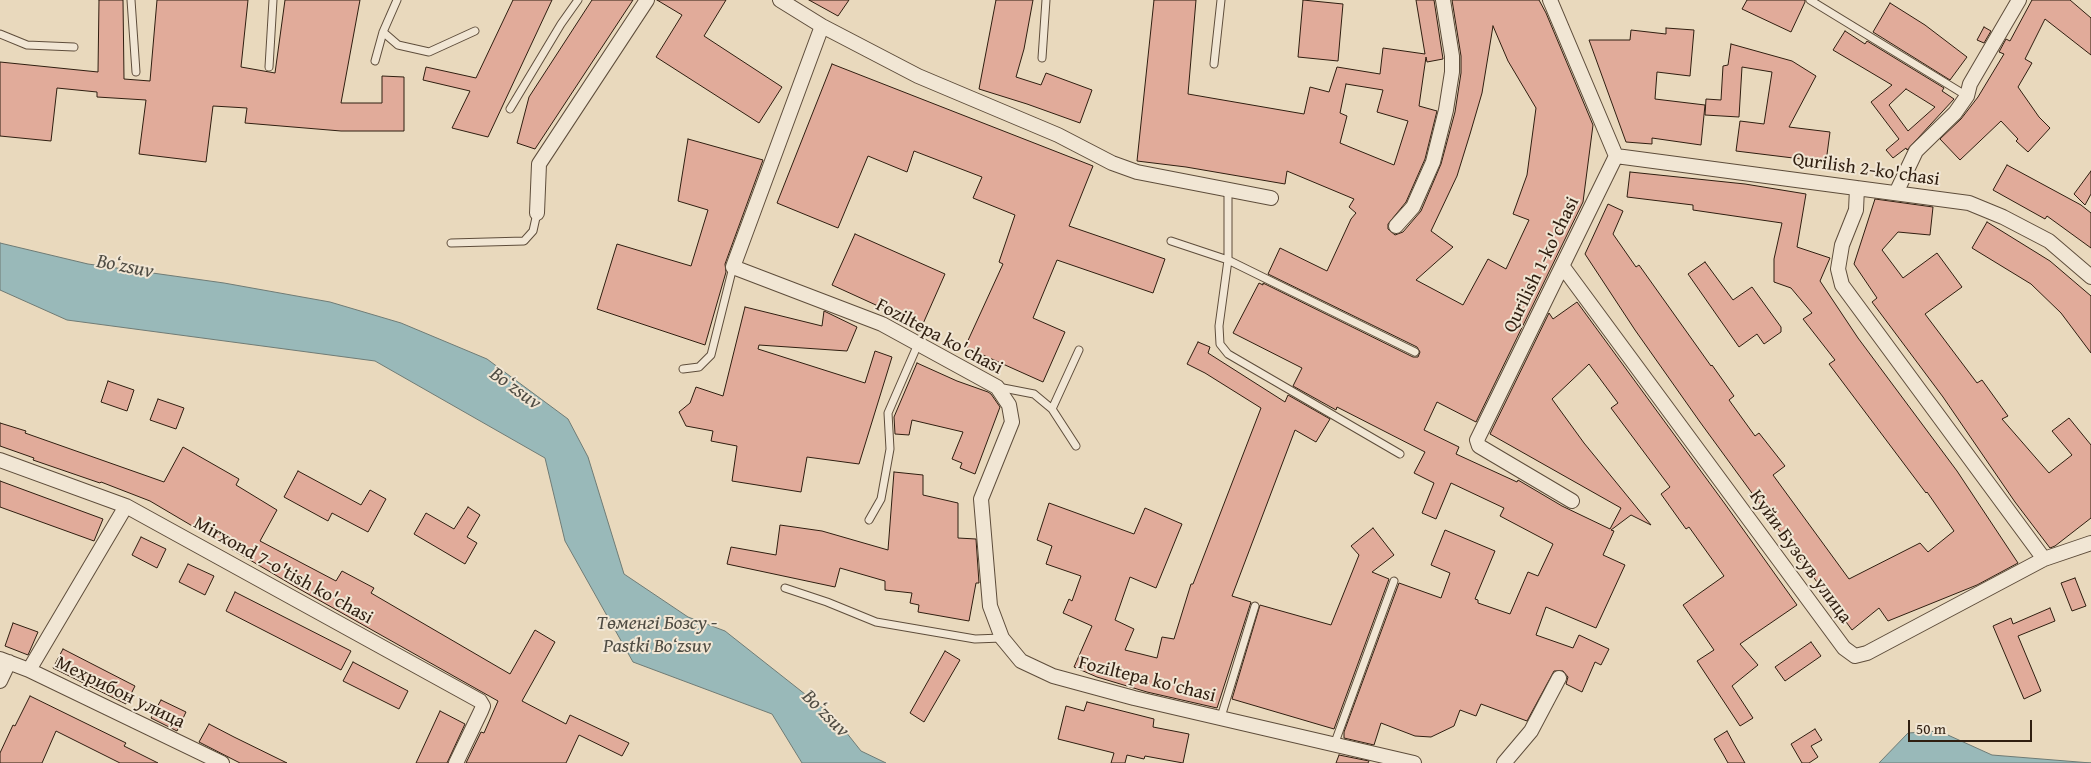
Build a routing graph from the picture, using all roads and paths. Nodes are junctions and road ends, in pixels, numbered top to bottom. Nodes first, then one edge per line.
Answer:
1 (132, 0) edge
2 (273, 0) edge
3 (397, 0) edge
4 (578, 0) edge
5 (646, 0) edge
6 (780, 0) edge
7 (1046, 0) edge
8 (1221, 0) edge
9 (1443, 0) edge
10 (1550, 0) edge
11 (1810, 0) edge
12 (2020, 0) edge
13 (822, 26) junction
14 (475, 31) dead end
15 (383, 32) junction
16 (0, 34) edge
17 (74, 47) dead end
18 (1042, 58) dead end
19 (375, 61) dead end
20 (1214, 64) dead end
21 (269, 67) dead end
22 (136, 72) dead end
23 (1967, 96) junction
24 (510, 109) dead end
25 (1616, 156) junction
26 (1857, 188) junction
27 (1228, 190) junction
28 (1896, 193) junction
29 (1271, 198) dead end
30 (538, 213) joint
31 (1396, 226) dead end
32 (1171, 241) dead end
33 (451, 243) dead end
34 (1228, 260) junction
35 (733, 267) junction
36 (1563, 267) junction
37 (2091, 277) edge
38 (918, 344) junction
39 (1079, 350) dead end
40 (1414, 352) dead end
41 (682, 369) dead end
42 (997, 387) junction
43 (1052, 409) junction
44 (1076, 446) dead end
45 (1400, 454) dead end
46 (0, 460) edge
47 (1572, 501) dead end
48 (126, 506) junction
49 (868, 520) dead end
50 (2091, 543) edge
51 (2044, 559) junction
52 (1394, 581) dead end
53 (785, 588) dead end
54 (1254, 606) dead end
55 (1002, 638) junction
56 (4, 660) edge
57 (29, 670) junction
58 (1559, 678) dead end
59 (0, 681) edge
60 (1221, 717) junction
61 (1333, 745) junction
62 (222, 763) edge
63 (456, 763) edge
64 (1414, 763) edge
65 (1504, 763) edge

1 - 22 lane
2 - 21 lane
3 - 15 lane
4 - 24 lane
5 - 30 street
6 - 13 street
7 - 18 lane
8 - 20 lane
9 - 31 street
10 - 25 street
11 - 23 lane
12 - 23 street
13 - 27 street
13 - 35 street
14 - 15 lane
15 - 19 lane
16 - 17 lane
23 - 28 street
25 - 26 street, Qurilish 2-ko'chasi
25 - 36 street, Qurilish 1-ko'chasi
26 - 28 street, Qurilish 2-ko'chasi
26 - 51 street
27 - 29 street
27 - 34 lane
28 - 37 street, Qurilish 2-ko'chasi
30 - 33 lane
32 - 34 lane
34 - 40 lane
34 - 45 lane
35 - 38 street, Foziltepa ko'chasi
35 - 41 lane
36 - 47 street, Qurilish 1-ko'chasi
36 - 51 street, Куйи Бузсув улица
38 - 42 street, Foziltepa ko'chasi
38 - 49 lane
39 - 43 lane
42 - 43 lane
42 - 55 street, Foziltepa ko'chasi
43 - 44 lane
46 - 48 street, Mirxond 7-o'tish ko'chasi
48 - 57 street
48 - 63 street, Mirxond 7-o'tish ko'chasi
50 - 51 street, Куйи Бузсув улица
52 - 61 lane
53 - 55 lane
54 - 60 lane
55 - 60 street, Foziltepa ko'chasi
56 - 57 street, Мехрибон улица
56 - 59 street
57 - 62 street, Мехрибон улица
58 - 65 street
60 - 61 street, Foziltepa ko'chasi
61 - 64 street, Foziltepa ko'chasi

